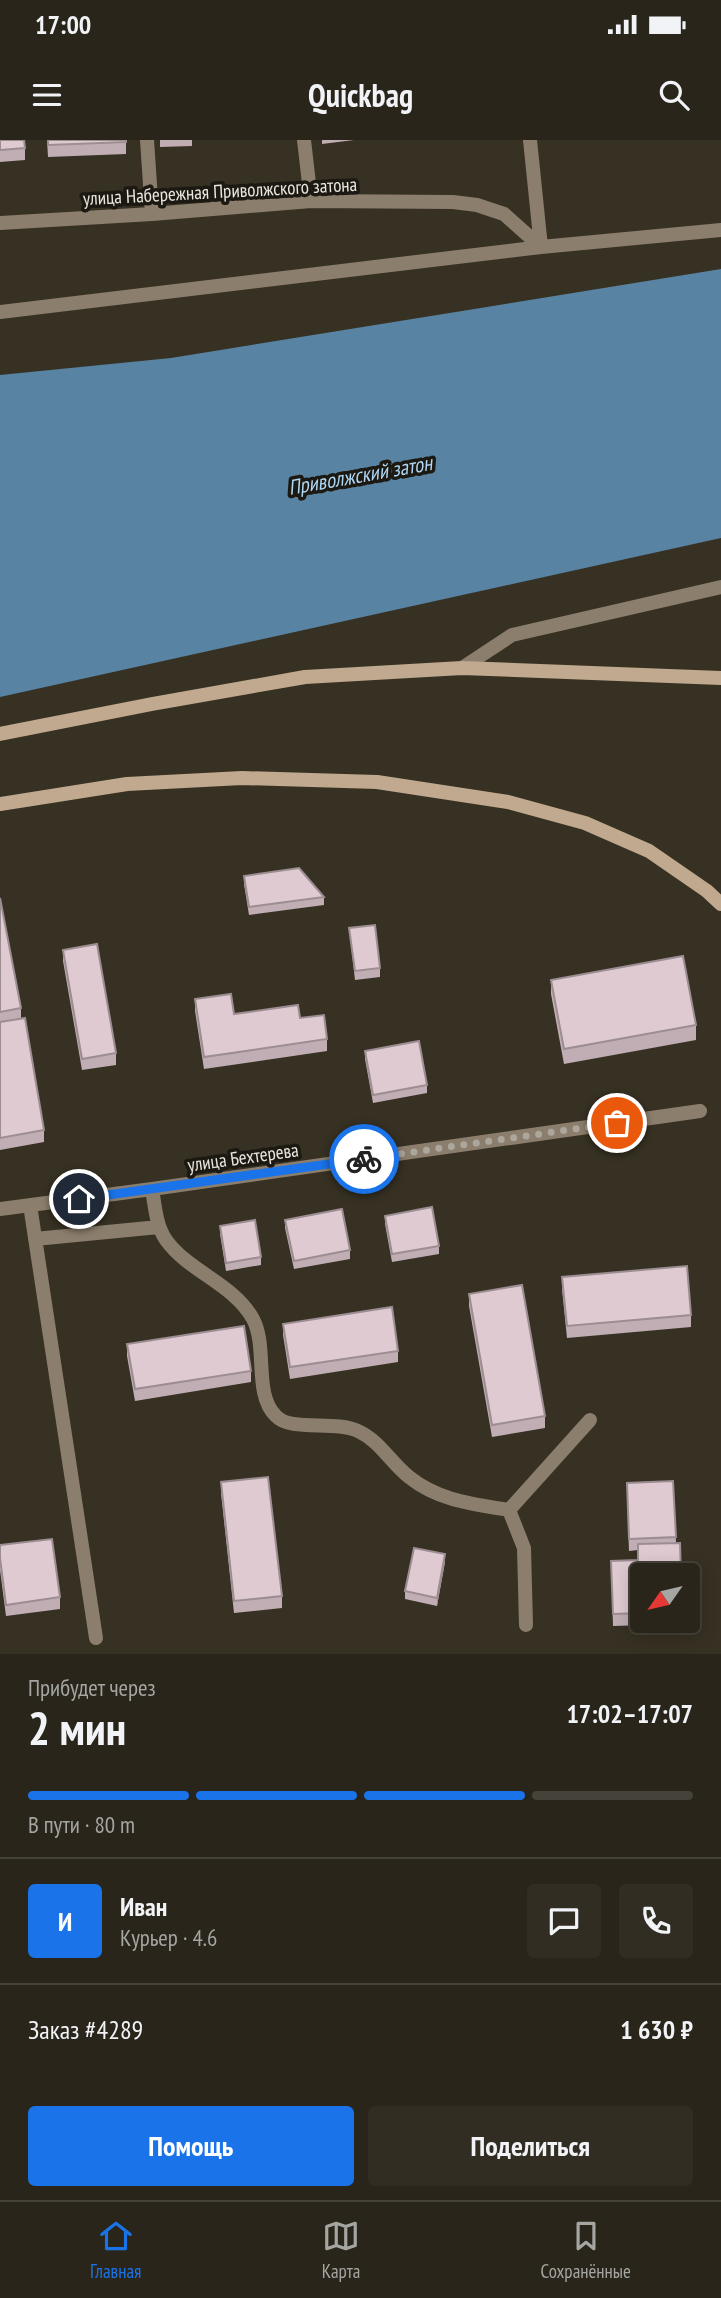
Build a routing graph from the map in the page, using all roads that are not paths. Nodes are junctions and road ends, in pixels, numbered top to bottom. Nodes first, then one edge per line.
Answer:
1 (147, 140) edge
2 (304, 140) edge
3 (530, 140) edge
4 (311, 201) junction
5 (152, 214) junction
6 (0, 223) edge
7 (721, 230) edge
8 (541, 247) junction
9 (0, 312) edge
10 (721, 587) edge
11 (462, 668) junction
12 (721, 678) edge
13 (0, 734) edge
14 (0, 804) edge
15 (714, 894) edge
16 (721, 904) edge
17 (699, 1111) dead end
18 (152, 1189) junction
19 (30, 1205) junction
20 (0, 1209) edge
21 (159, 1227) junction
22 (35, 1239) junction
23 (590, 1420) dead end
24 (509, 1510) junction
25 (526, 1625) dead end
26 (96, 1637) dead end

1 - 5 street
2 - 4 street
3 - 8 street
4 - 5 street, улица Набережная Приволжского затона
4 - 8 street, улица Набережная Приволжского затона
5 - 6 street, улица Набережная Приволжского затона
7 - 8 street
8 - 9 street
10 - 11 street
11 - 12 main road
11 - 13 main road
14 - 15 main road
15 - 16 main road
17 - 18 street, улица Бехтерева
18 - 19 street, улица Бехтерева
18 - 21 street
19 - 20 street, улица Бехтерева
19 - 22 street
21 - 22 street
21 - 24 street
22 - 26 street
23 - 24 street
24 - 25 street

